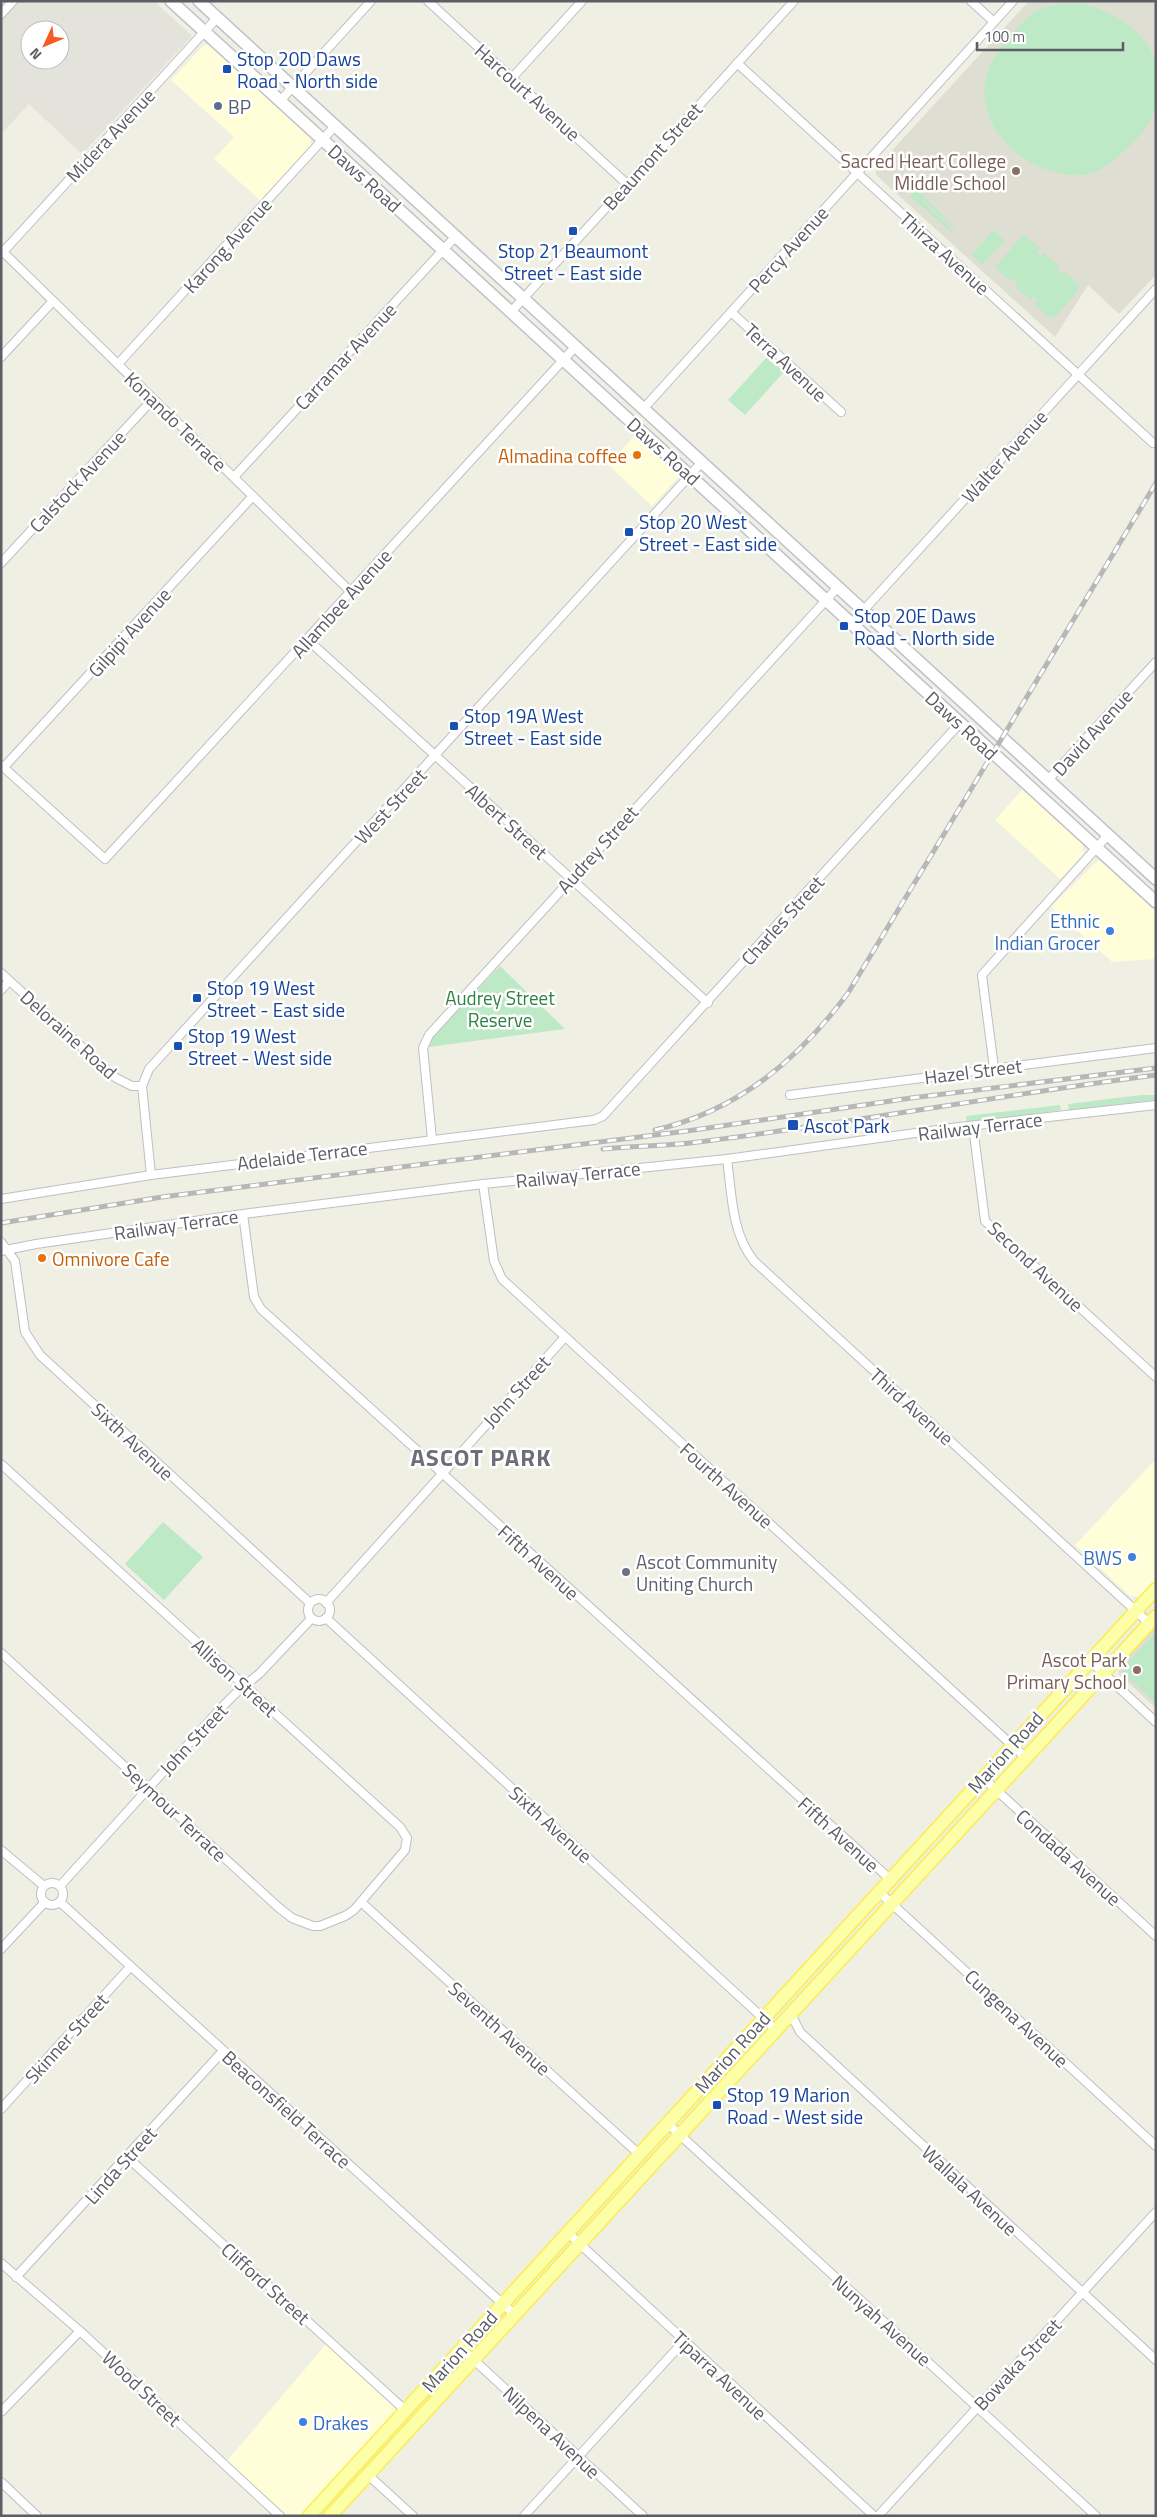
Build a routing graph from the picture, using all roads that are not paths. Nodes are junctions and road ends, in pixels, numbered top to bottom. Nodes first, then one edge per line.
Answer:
1 (13, 1) edge
2 (171, 1) edge
3 (198, 1) edge
4 (371, 1) edge
5 (428, 1) edge
6 (582, 1) edge
7 (794, 1) edge
8 (971, 1) edge
9 (1013, 1) edge
10 (1, 14) edge
11 (217, 18) junction
12 (994, 22) junction
13 (204, 32) junction
14 (737, 63) junction
15 (512, 78) junction
16 (293, 87) junction
17 (280, 101) junction
18 (335, 126) junction
19 (323, 140) junction
20 (857, 173) junction
21 (627, 184) junction
22 (456, 236) junction
23 (443, 250) junction
24 (2, 251) edge
25 (1156, 289) edge
26 (524, 297) junction
27 (53, 301) junction
28 (511, 312) junction
29 (731, 312) junction
30 (576, 346) junction
31 (1, 357) edge
32 (563, 360) junction
33 (118, 364) junction
34 (1078, 374) junction
35 (153, 398) junction
36 (644, 408) junction
37 (841, 412) dead end
38 (1152, 442) dead end
39 (702, 462) junction
40 (690, 475) junction
41 (234, 477) junction
42 (253, 496) junction
43 (1, 563) edge
44 (838, 587) junction
45 (351, 592) junction
46 (826, 600) junction
47 (864, 610) junction
48 (852, 623) junction
49 (308, 640) junction
50 (1156, 662) edge
51 (960, 722) junction
52 (435, 757) junction
53 (3, 766) edge
54 (1048, 780) junction
55 (1108, 835) junction
56 (1097, 848) junction
57 (570, 878) junction
58 (1156, 878) edge
59 (1156, 902) edge
60 (1, 973) edge
61 (9, 981) junction
62 (1, 990) edge
63 (708, 1003) junction
64 (1156, 1048) edge
65 (994, 1068) junction
66 (142, 1086) junction
67 (790, 1095) dead end
68 (1156, 1105) edge
69 (602, 1116) joint
70 (973, 1126) junction
71 (432, 1139) junction
72 (728, 1159) junction
73 (151, 1174) junction
74 (483, 1184) junction
75 (1, 1199) edge
76 (244, 1214) junction
77 (1, 1242) edge
78 (5, 1250) edge
79 (565, 1337) junction
80 (1156, 1377) edge
81 (1, 1464) edge
82 (441, 1473) junction
83 (1156, 1589) edge
84 (310, 1603) junction
85 (326, 1603) junction
86 (1136, 1610) junction
87 (311, 1618) junction
88 (326, 1618) junction
89 (1153, 1620) edge
90 (1, 1653) edge
91 (1089, 1660) junction
92 (1103, 1674) junction
93 (245, 1686) junction
94 (1156, 1722) edge
95 (1012, 1745) junction
96 (1025, 1758) junction
97 (982, 1777) junction
98 (148, 1788) junction
99 (996, 1790) junction
100 (1, 1850) edge
101 (890, 1879) junction
102 (44, 1886) junction
103 (60, 1886) junction
104 (878, 1891) junction
105 (45, 1902) junction
106 (60, 1902) junction
107 (361, 1902) junction
108 (892, 1904) junction
109 (1156, 1936) edge
110 (1, 1949) edge
111 (130, 1967) junction
112 (791, 2014) junction
113 (763, 2018) junction
114 (776, 2030) junction
115 (222, 2051) junction
116 (1, 2109) edge
117 (667, 2123) junction
118 (680, 2135) junction
119 (1156, 2146) edge
120 (639, 2154) junction
121 (127, 2158) junction
122 (1156, 2212) edge
123 (567, 2232) junction
124 (580, 2244) junction
125 (1, 2263) edge
126 (16, 2277) junction
127 (1082, 2293) junction
128 (502, 2303) junction
129 (515, 2315) junction
130 (80, 2331) junction
131 (684, 2341) junction
132 (461, 2348) junction
133 (474, 2360) junction
134 (1156, 2360) edge
135 (977, 2407) junction
136 (405, 2410) junction
137 (1, 2412) edge
138 (406, 2432) junction
139 (578, 2456) junction
140 (367, 2474) junction
141 (1, 2482) edge
142 (38, 2516) edge
143 (280, 2516) edge
144 (309, 2516) edge
145 (330, 2516) edge
146 (413, 2516) edge
147 (524, 2516) edge
148 (643, 2516) edge
149 (874, 2516) edge
150 (878, 2516) edge
151 (1096, 2516) edge

1 - 10 street
2 - 13 main road, Daws Road
3 - 11 main road, Daws Road
4 - 16 street
5 - 15 street, Harcourt Avenue
6 - 15 street
7 - 14 street, Beaumont Street
8 - 12 street
9 - 12 street, Percy Avenue
11 - 13 street, Midera Avenue
11 - 16 main road, Daws Road
12 - 20 street, Percy Avenue
13 - 17 main road, Daws Road
13 - 24 street, Midera Avenue
14 - 20 street, Thirza Avenue
14 - 21 street, Beaumont Street
15 - 21 street, Harcourt Avenue
16 - 17 street
16 - 18 main road, Daws Road
17 - 19 main road, Daws Road
18 - 19 street, Karong Avenue
18 - 22 main road, Daws Road
19 - 23 main road, Daws Road
19 - 33 street, Karong Avenue
20 - 29 street, Percy Avenue
20 - 34 street, Thirza Avenue
21 - 26 street, Beaumont Street
22 - 23 street, Carramar Avenue
22 - 26 main road, Daws Road
23 - 28 main road, Daws Road
23 - 41 street, Carramar Avenue
24 - 27 street, Konando Terrace
25 - 34 street, Walter Avenue
26 - 28 street, Beaumont Street
26 - 30 main road, Daws Road
27 - 31 street
27 - 33 street, Konando Terrace
28 - 32 main road, Daws Road
29 - 36 street, Percy Avenue
29 - 37 street, Terra Avenue
30 - 32 street, Allambee Avenue
30 - 36 main road, Daws Road
32 - 40 main road, Daws Road
32 - 45 street, Allambee Avenue
33 - 35 street, Konando Terrace
34 - 38 street, Thirza Avenue
34 - 47 street, Walter Avenue
35 - 41 street, Konando Terrace
35 - 43 street, Calstock Avenue
36 - 39 main road, Daws Road
39 - 40 street, West Street
39 - 44 main road, Daws Road
40 - 46 main road, Daws Road
40 - 52 street, West Street
41 - 42 street, Konando Terrace
42 - 45 street, Konando Terrace
42 - 53 street, Gilpipi Avenue
44 - 46 street, Audrey Street
44 - 47 main road, Daws Road
45 - 49 street, Allambee Avenue
46 - 48 main road, Daws Road
46 - 57 street, Audrey Street
47 - 48 street, Walter Avenue
47 - 54 main road, Daws Road
48 - 51 main road, Daws Road
49 - 52 street, Albert Street
49 - 53 street, Allambee Avenue
50 - 54 street, David Avenue
51 - 56 main road, Daws Road
51 - 63 street, Charles Street
52 - 57 street, Albert Street
52 - 66 street, West Street
54 - 55 main road, Daws Road
55 - 56 street
55 - 58 main road, Daws Road
56 - 59 main road, Daws Road
56 - 65 street
57 - 63 street, Albert Street
57 - 71 street, Audrey Street
60 - 61 street, Deloraine Road
61 - 62 street
61 - 66 street, Deloraine Road
63 - 69 street, Charles Street
64 - 65 street, Hazel Street
65 - 67 street, Hazel Street
66 - 73 street
68 - 70 street, Railway Terrace
69 - 71 street, Adelaide Terrace
70 - 72 street, Railway Terrace
70 - 80 street, Second Avenue
71 - 73 street, Adelaide Terrace
72 - 74 street, Railway Terrace
72 - 86 street, Third Avenue
73 - 75 street, Adelaide Terrace
74 - 76 street, Railway Terrace
74 - 79 street, Fourth Avenue
76 - 78 street, Railway Terrace
76 - 82 street, Fifth Avenue
77 - 78 street
78 - 84 street, Sixth Avenue
79 - 82 street, John Street
79 - 95 street, Fourth Avenue
81 - 93 street, Allison Street
82 - 85 street, John Street
82 - 101 street, Fifth Avenue
83 - 86 main road, Marion Road
84 - 85 street
84 - 87 street
85 - 88 street
86 - 89 street, Third Avenue
86 - 91 main road, Marion Road
87 - 88 street
87 - 93 street, John Street
88 - 113 street, Sixth Avenue
89 - 92 main road, Marion Road
90 - 98 street, Seymour Terrace
91 - 92 street
91 - 95 main road, Marion Road
92 - 94 street
92 - 96 main road, Marion Road
93 - 98 street, John Street
93 - 107 street, Allison Street
95 - 96 street, Fourth Avenue
95 - 97 main road, Marion Road
96 - 99 main road, Marion Road
97 - 99 street, Condada Avenue
97 - 101 main road, Marion Road
98 - 103 street, John Street
98 - 107 street, Seymour Terrace
99 - 108 main road, Marion Road
99 - 109 street, Condada Avenue
100 - 102 street
101 - 104 main road, Marion Road
102 - 103 street
102 - 105 street
103 - 106 street
104 - 108 street, Cungena Avenue
104 - 113 main road, Marion Road
105 - 106 street
105 - 110 street
106 - 111 street, Beaconsfield Terrace
107 - 120 street, Seventh Avenue
108 - 112 main road, Marion Road
108 - 119 street, Cungena Avenue
111 - 115 street, Beaconsfield Terrace
111 - 116 street, Skinner Street
112 - 114 main road, Marion Road
112 - 127 street, Wallala Avenue
113 - 114 street, Sixth Avenue
113 - 117 main road, Marion Road
114 - 118 main road, Marion Road
115 - 121 street, Linda Street
115 - 128 street, Beaconsfield Terrace
117 - 118 street, Nunyah Avenue
117 - 120 main road, Marion Road
118 - 124 main road, Marion Road
118 - 135 street, Nunyah Avenue
120 - 123 main road, Marion Road
121 - 126 street, Linda Street
121 - 136 street, Clifford Street
122 - 127 street, Bowaka Street
123 - 124 street, Tiparra Avenue
123 - 128 main road, Marion Road
124 - 129 main road, Marion Road
124 - 131 street, Tiparra Avenue
125 - 126 street, Wood Street
126 - 130 street, Wood Street
127 - 134 street, Wallala Avenue
127 - 135 street, Bowaka Street
128 - 129 street, Beaconsfield Terrace
128 - 132 main road, Marion Road
129 - 133 main road, Marion Road
130 - 137 street
130 - 143 street, Wood Street
131 - 139 street
131 - 149 street, Tiparra Avenue
132 - 133 street, Nilpena Avenue
132 - 136 main road, Marion Road
133 - 138 main road, Marion Road
133 - 139 street, Nilpena Avenue
135 - 150 street, Bowaka Street
135 - 151 street, Nunyah Avenue
136 - 138 main road
136 - 144 main road, Marion Road
138 - 140 main road, Marion Road
139 - 147 street
139 - 148 street, Nilpena Avenue
140 - 145 main road, Marion Road
140 - 146 street
141 - 142 street

